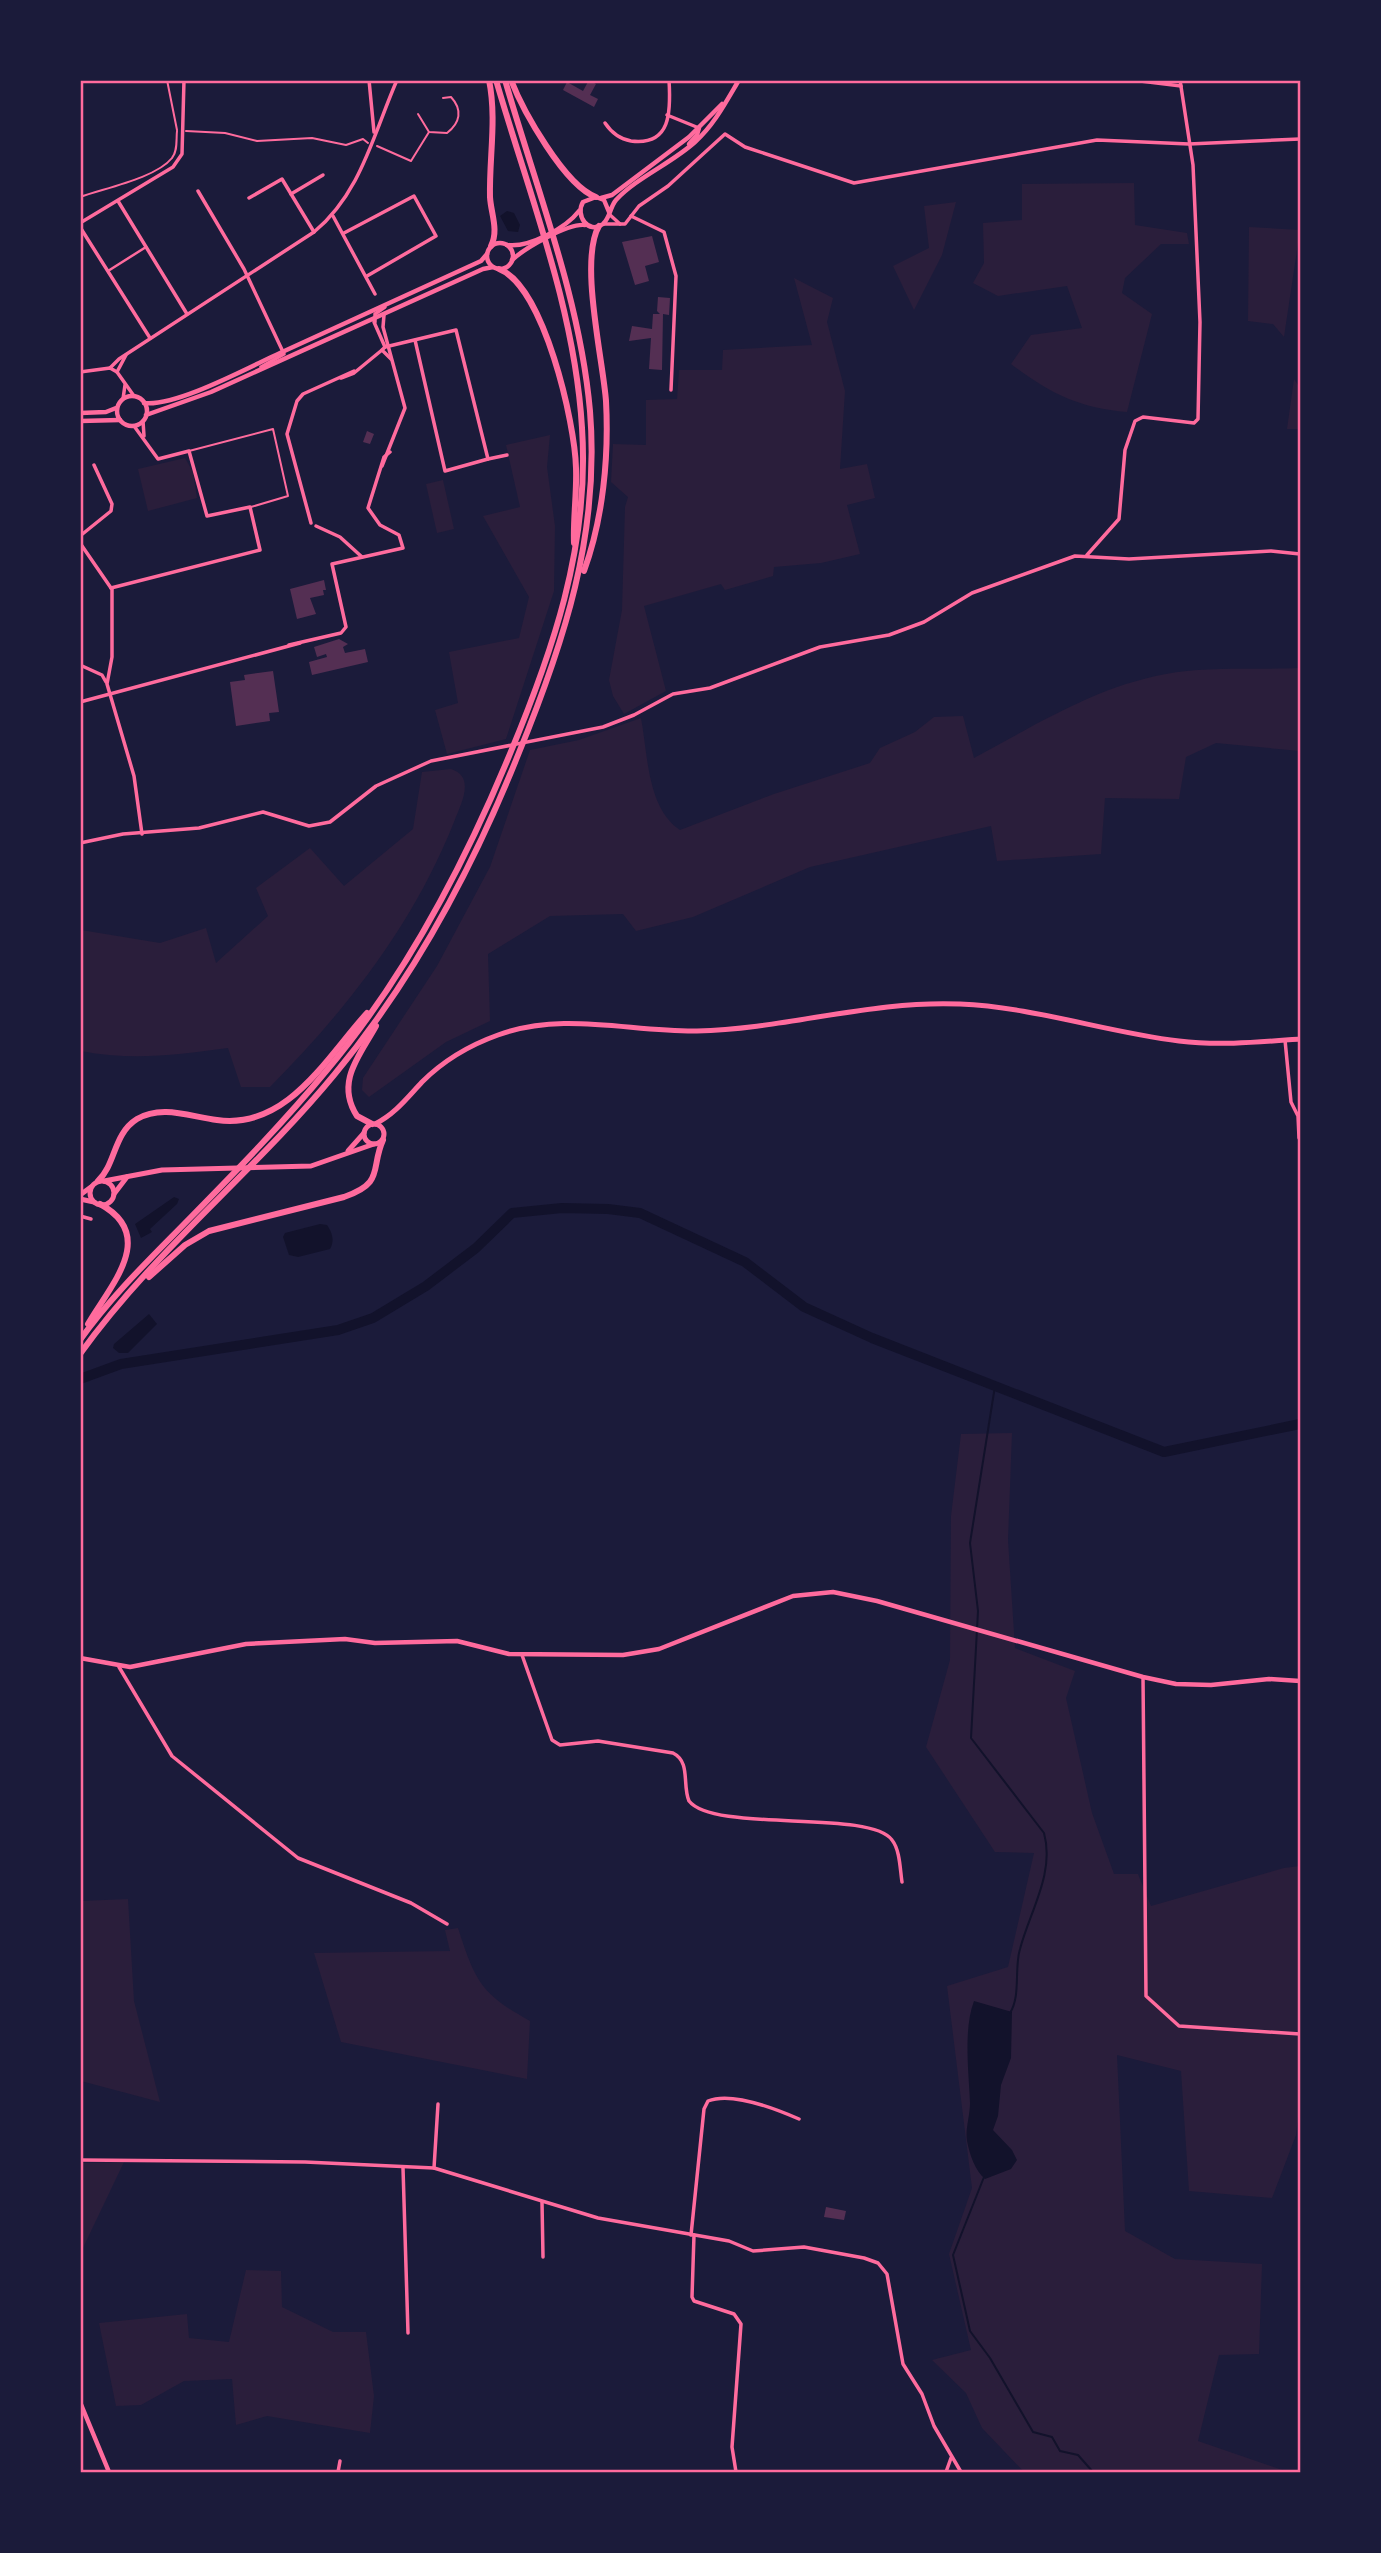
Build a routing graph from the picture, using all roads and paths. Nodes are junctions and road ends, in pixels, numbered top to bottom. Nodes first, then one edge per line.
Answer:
1 (167, 80) edge
2 (184, 80) edge
3 (280, 80) edge
4 (299, 80) edge
5 (369, 80) edge
6 (397, 80) edge
7 (489, 80) edge
8 (496, 80) edge
9 (505, 80) edge
10 (511, 80) edge
11 (669, 80) edge
12 (739, 80) edge
13 (1132, 80) edge
14 (1180, 83) edge
15 (443, 98) dead end
16 (728, 98) junction
17 (418, 114) dead end
18 (667, 115) junction
19 (683, 122) junction
20 (605, 123) dead end
21 (699, 128) junction
22 (177, 131) junction
23 (184, 131) junction
24 (429, 132) junction
25 (375, 134) junction
26 (689, 137) junction
27 (1300, 139) edge
28 (1189, 144) junction
29 (371, 145) junction
30 (670, 161) junction
31 (323, 175) dead end
32 (198, 191) dead end
33 (291, 194) junction
34 (80, 197) edge
35 (598, 197) junction
36 (249, 198) dead end
37 (118, 201) junction
38 (580, 210) junction
39 (609, 213) junction
40 (333, 216) junction
41 (631, 216) junction
42 (80, 225) edge
43 (601, 225) junction
44 (622, 225) junction
45 (589, 226) junction
46 (314, 232) junction
47 (344, 233) junction
48 (508, 245) junction
49 (491, 246) junction
50 (146, 247) junction
51 (487, 254) junction
52 (512, 260) junction
53 (496, 268) junction
54 (108, 271) junction
55 (248, 276) junction
56 (367, 276) junction
57 (434, 284) junction
58 (375, 294) dead end
59 (386, 313) junction
60 (187, 314) junction
61 (374, 320) junction
62 (151, 339) junction
63 (415, 340) junction
64 (386, 350) junction
65 (283, 351) junction
66 (127, 354) junction
67 (110, 368) junction
68 (80, 372) edge
69 (117, 372) junction
70 (233, 382) junction
71 (124, 383) junction
72 (671, 390) dead end
73 (134, 396) junction
74 (123, 399) junction
75 (144, 402) junction
76 (117, 407) junction
77 (80, 414) edge
78 (146, 415) junction
79 (120, 420) junction
80 (80, 421) edge
81 (143, 421) junction
82 (134, 426) junction
83 (144, 436) junction
84 (189, 451) junction
85 (507, 455) dead end
86 (488, 459) junction
87 (94, 465) dead end
88 (250, 507) junction
89 (311, 523) dead end
90 (316, 526) dead end
91 (80, 536) edge
92 (80, 543) edge
93 (1300, 554) edge
94 (1086, 555) junction
95 (362, 557) junction
96 (574, 564) junction
97 (111, 588) junction
98 (577, 590) junction
99 (80, 665) edge
100 (107, 684) junction
101 (110, 694) junction
102 (80, 702) edge
103 (142, 834) junction
104 (80, 843) edge
105 (389, 988) junction
106 (395, 993) junction
107 (1300, 1039) edge
108 (1285, 1040) junction
109 (399, 1108) junction
110 (374, 1124) junction
111 (364, 1133) junction
112 (383, 1137) junction
113 (1299, 1138) edge
114 (374, 1144) junction
115 (343, 1155) junction
116 (130, 1176) junction
117 (101, 1181) junction
118 (91, 1187) junction
119 (113, 1195) junction
120 (80, 1197) edge
121 (98, 1203) junction
122 (80, 1216) edge
123 (91, 1219) dead end
124 (121, 1301) junction
125 (80, 1339) edge
126 (80, 1354) edge
127 (522, 1654) junction
128 (80, 1658) edge
129 (119, 1667) junction
130 (1143, 1677) junction
131 (1300, 1681) edge
132 (902, 1882) dead end
133 (447, 1924) dead end
134 (1300, 2034) edge
135 (438, 2104) dead end
136 (799, 2119) dead end
137 (80, 2160) edge
138 (402, 2168) junction
139 (434, 2168) junction
140 (542, 2202) junction
141 (693, 2235) junction
142 (543, 2257) dead end
143 (408, 2333) dead end
144 (80, 2402) edge
145 (951, 2458) junction
146 (340, 2461) dead end
147 (109, 2473) edge
148 (338, 2473) edge
149 (736, 2473) edge
150 (946, 2473) edge
151 (961, 2473) edge

1 - 22 path
2 - 23 street
3 - 4 street
5 - 25 street
6 - 25 street
7 - 49 highway
8 - 96 highway
9 - 98 highway
10 - 35 highway
11 - 18 street
12 - 16 main road
13 - 14 street
14 - 28 street
15 - 24 path
16 - 21 main road
16 - 30 main road
17 - 24 path
18 - 19 street
18 - 20 street
19 - 21 street
19 - 26 street
21 - 26 main road
21 - 30 main road
22 - 23 path
22 - 34 path
23 - 29 path
23 - 37 street
24 - 29 path
25 - 29 street
26 - 35 main road
27 - 28 street
28 - 41 street
28 - 94 street
29 - 40 street
30 - 39 main road
31 - 33 street
32 - 55 street
33 - 36 street
33 - 46 street
35 - 38 main road
35 - 39 main road
37 - 42 street
37 - 50 street
38 - 45 main road
38 - 48 main road
39 - 43 main road
39 - 44 street
40 - 46 street
40 - 47 street
41 - 44 street
41 - 72 street
42 - 54 street
43 - 44 street
43 - 45 main road
43 - 98 highway
45 - 52 main road
46 - 55 street
47 - 56 street
47 - 56 street
48 - 49 main road
48 - 52 main road
49 - 51 main road
50 - 54 street
50 - 60 street
51 - 53 main road
51 - 57 main road
52 - 53 main road
53 - 59 main road
53 - 96 highway
54 - 62 street
55 - 60 street
55 - 65 street
56 - 58 street
57 - 61 street
57 - 65 main road
59 - 61 main road
59 - 64 street
60 - 62 street
61 - 64 street
61 - 70 main road
62 - 66 street
63 - 64 street
63 - 86 street
63 - 86 street
64 - 89 street
64 - 95 street
65 - 70 street
65 - 75 main road
66 - 67 street
66 - 69 street
67 - 68 street
67 - 69 street
69 - 71 street
70 - 78 main road
71 - 73 street
71 - 74 street
73 - 74 main road
73 - 75 main road
74 - 76 main road
75 - 78 main road
76 - 77 main road
76 - 79 main road
78 - 81 main road
79 - 80 main road
79 - 82 main road
81 - 82 main road
81 - 83 street
82 - 83 street
83 - 84 street
84 - 88 street
84 - 88 lane
85 - 86 street
87 - 91 street
88 - 97 street
90 - 95 street
92 - 97 street
93 - 94 street
94 - 103 street
95 - 101 street
96 - 105 highway
97 - 100 street
98 - 106 highway
99 - 100 street
100 - 101 street
101 - 102 street
101 - 103 street
103 - 104 street
105 - 117 highway
105 - 125 highway
106 - 110 highway
106 - 124 highway
107 - 108 main road
108 - 109 main road
108 - 113 street
109 - 110 main road
109 - 112 main road
110 - 111 main road
110 - 112 main road
111 - 114 main road
111 - 115 main road
112 - 114 main road
112 - 124 highway
114 - 115 main road
115 - 116 main road
116 - 117 main road
116 - 119 main road
117 - 118 main road
117 - 119 main road
118 - 120 main road
118 - 121 main road
119 - 121 main road
120 - 121 main road
121 - 125 highway
122 - 123 street
124 - 126 highway
127 - 129 main road
127 - 130 main road
127 - 132 street
128 - 129 main road
129 - 133 street
130 - 131 main road
130 - 134 street
135 - 139 street
136 - 141 street
137 - 138 street
138 - 139 street
138 - 143 street
139 - 140 street
140 - 141 street
140 - 142 street
141 - 145 street
141 - 149 street
144 - 147 main road
145 - 150 street
145 - 151 street
146 - 148 street

